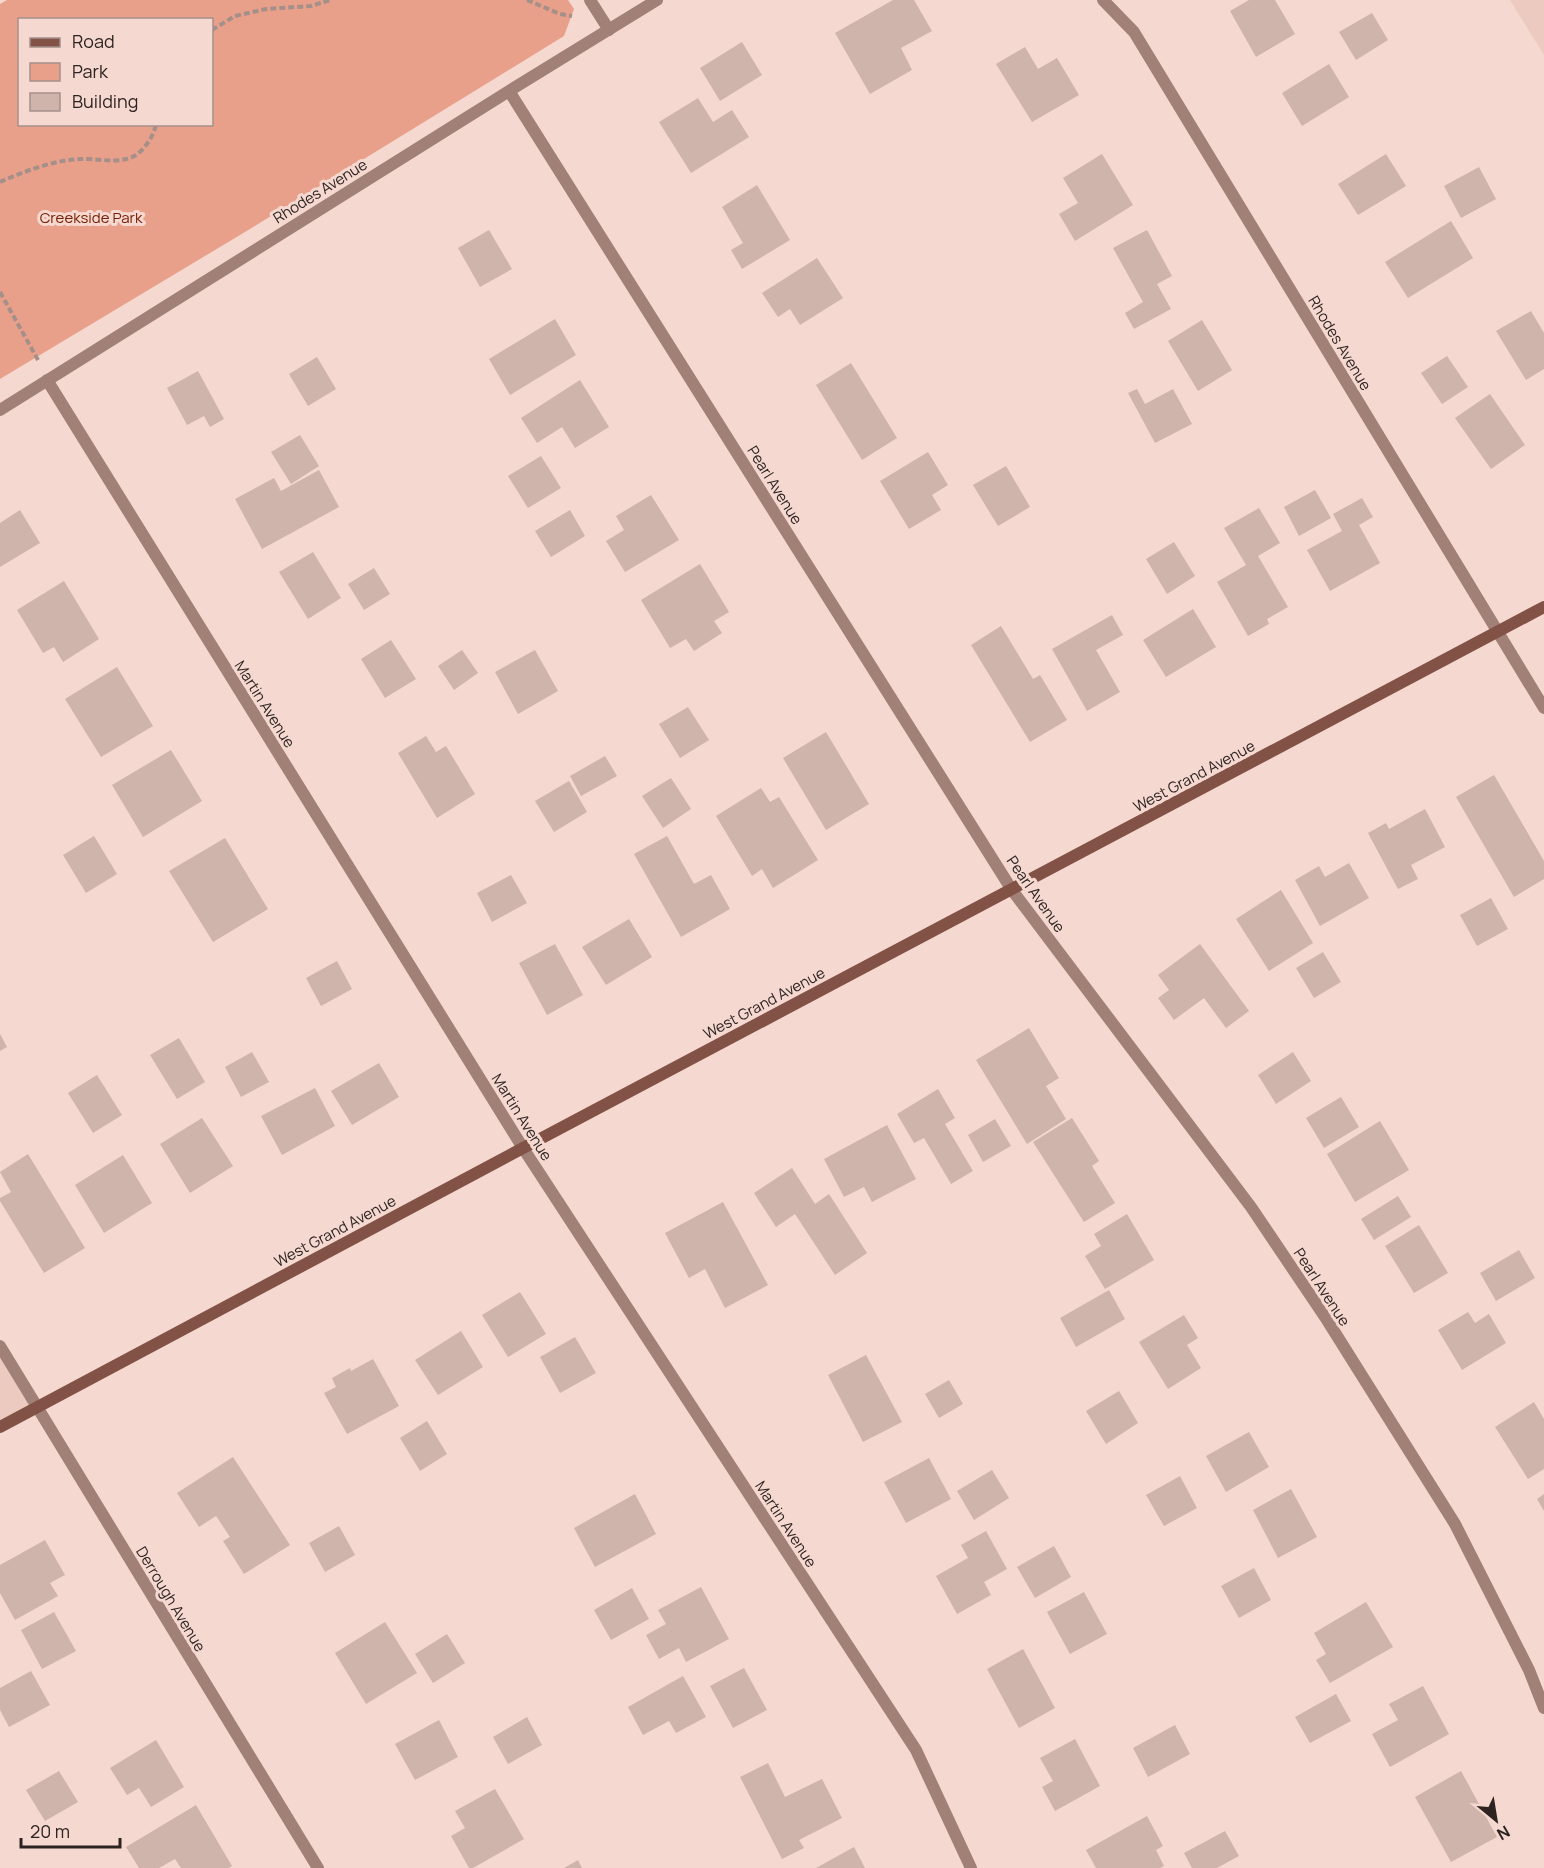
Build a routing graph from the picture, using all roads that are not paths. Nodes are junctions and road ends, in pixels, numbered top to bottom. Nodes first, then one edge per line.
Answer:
1 (657, 0) edge
2 (1103, 0) edge
3 (592, 2) edge
4 (609, 30) junction
5 (509, 91) junction
6 (47, 380) junction
7 (0, 410) edge
8 (1544, 607) edge
9 (1497, 632) junction
10 (1544, 708) edge
11 (1012, 890) junction
12 (523, 1148) junction
13 (0, 1346) edge
14 (37, 1408) junction
15 (0, 1427) edge
16 (1544, 1708) edge
17 (318, 1868) edge
18 (971, 1868) edge

1 - 4 street, Rhodes Avenue
2 - 9 street, Rhodes Avenue
3 - 4 street
4 - 5 street, Rhodes Avenue
5 - 6 street, Rhodes Avenue
5 - 11 street, Pearl Avenue
6 - 7 street, Rhodes Avenue
6 - 12 street, Martin Avenue
8 - 9 main road, West Grand Avenue
9 - 10 street, Rhodes Avenue
9 - 11 main road, West Grand Avenue
11 - 12 main road, West Grand Avenue
11 - 16 street, Pearl Avenue
12 - 14 main road, West Grand Avenue
12 - 18 street, Martin Avenue
13 - 14 street, Derrough Avenue
14 - 15 main road, West Grand Avenue
14 - 17 street, Derrough Avenue

